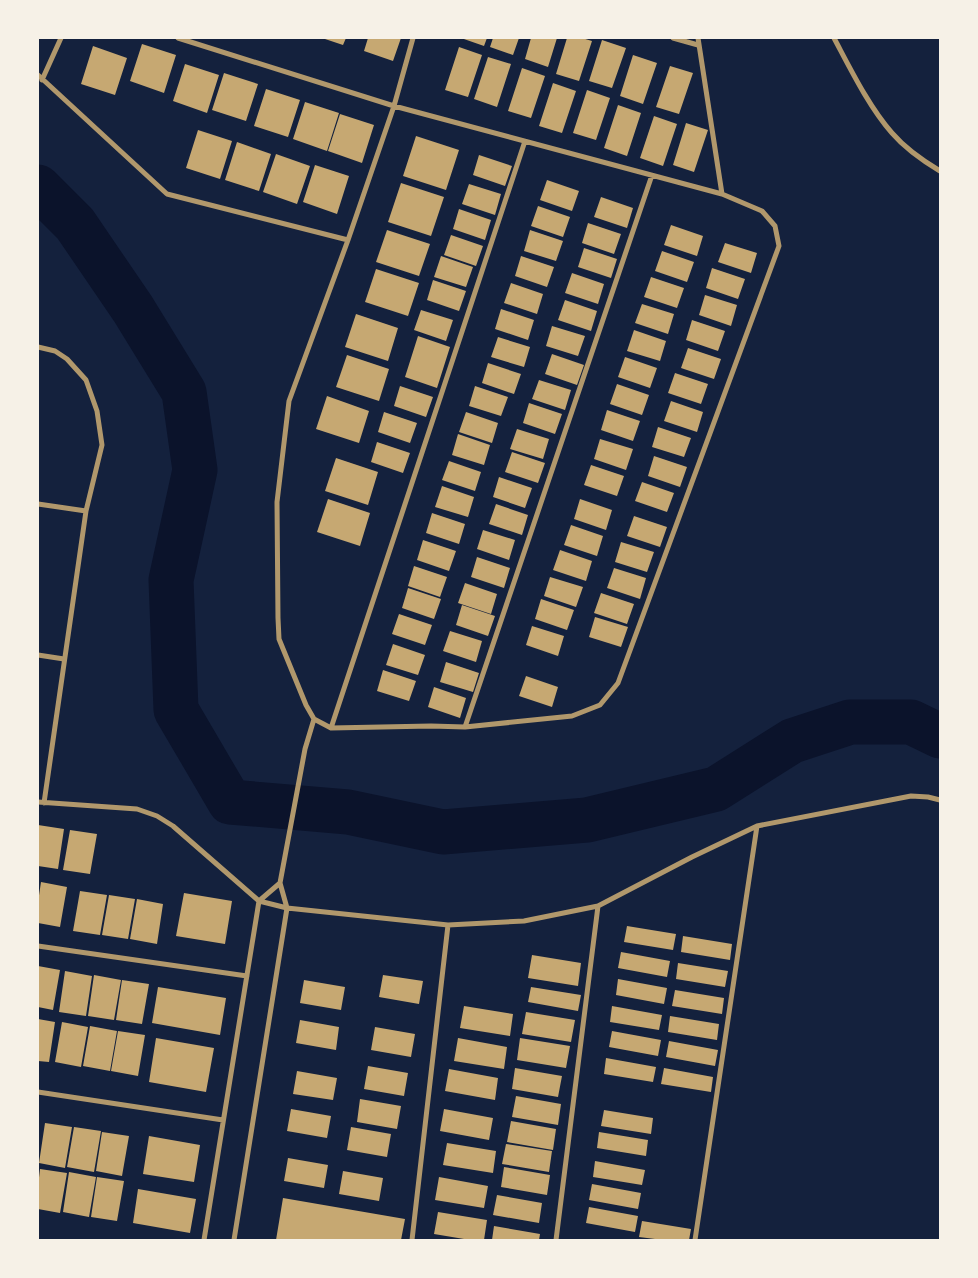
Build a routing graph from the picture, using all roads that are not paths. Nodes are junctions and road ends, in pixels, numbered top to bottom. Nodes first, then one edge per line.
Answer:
1 (61, 38) edge
2 (178, 38) edge
3 (413, 38) edge
4 (673, 38) edge
5 (698, 38) edge
6 (834, 38) edge
7 (698, 45) junction
8 (38, 75) edge
9 (42, 80) junction
10 (394, 106) junction
11 (525, 141) junction
12 (940, 171) edge
13 (652, 175) junction
14 (722, 194) junction
15 (348, 240) junction
16 (38, 347) edge
17 (38, 504) edge
18 (86, 511) junction
19 (38, 655) edge
20 (64, 659) junction
21 (314, 719) junction
22 (464, 727) junction
23 (331, 728) junction
24 (940, 800) edge
25 (38, 802) edge
26 (44, 803) junction
27 (757, 826) junction
28 (280, 883) junction
29 (259, 901) junction
30 (598, 906) junction
31 (287, 908) junction
32 (448, 925) junction
33 (38, 946) edge
34 (247, 976) junction
35 (38, 1092) edge
36 (223, 1120) junction
37 (204, 1240) edge
38 (234, 1240) edge
39 (412, 1240) edge
40 (556, 1240) edge
41 (694, 1240) edge

1 - 9 street
2 - 10 street
3 - 10 street
4 - 7 street
5 - 7 street
6 - 12 street
7 - 14 street
8 - 9 street
9 - 15 street
10 - 11 street
10 - 15 street
11 - 13 street
11 - 23 street
13 - 14 street
13 - 22 street
14 - 22 street
15 - 21 street
16 - 18 street
17 - 18 street
18 - 20 street
19 - 20 street
20 - 26 street
21 - 23 street
21 - 28 street
22 - 23 street
24 - 27 street
25 - 26 street
26 - 29 street
27 - 30 street
27 - 41 street
28 - 29 street
28 - 31 street
29 - 31 street
29 - 34 street
30 - 32 street
30 - 40 street
31 - 32 street
31 - 38 street
32 - 39 street
33 - 34 street
34 - 36 street
35 - 36 street
36 - 37 street

